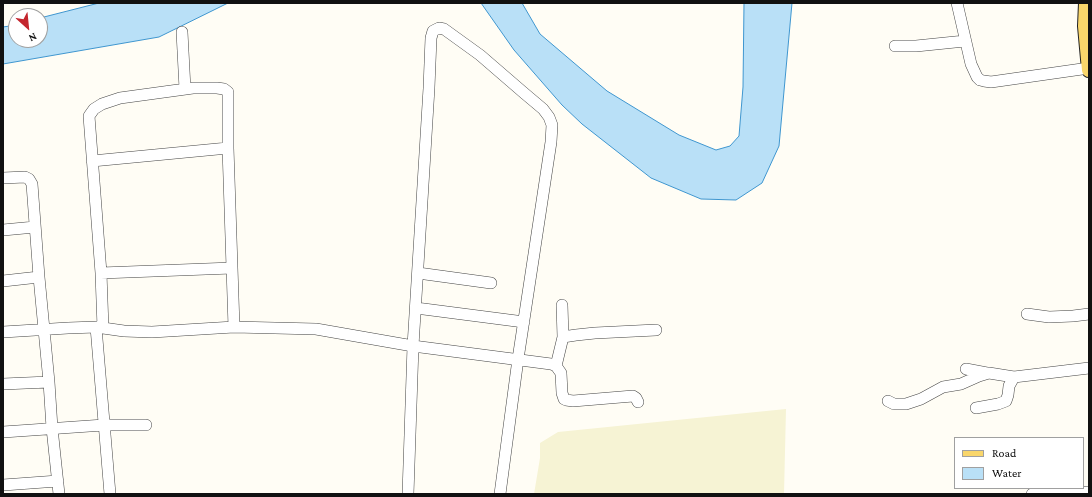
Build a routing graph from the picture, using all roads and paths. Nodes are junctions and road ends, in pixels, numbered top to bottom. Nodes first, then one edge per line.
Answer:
1 (957, 3) edge
2 (1086, 3) edge
3 (182, 32) dead end
4 (965, 41) junction
5 (895, 46) dead end
6 (1089, 69) edge
7 (185, 89) junction
8 (228, 148) junction
9 (92, 161) junction
10 (3, 178) edge
11 (35, 227) junction
12 (3, 230) edge
13 (232, 268) junction
14 (101, 273) junction
15 (418, 273) junction
16 (39, 277) junction
17 (3, 281) edge
18 (492, 283) dead end
19 (562, 305) dead end
20 (416, 308) junction
21 (1027, 314) dead end
22 (1089, 314) edge
23 (524, 322) junction
24 (234, 327) junction
25 (100, 328) junction
26 (44, 329) junction
27 (656, 330) dead end
28 (3, 332) edge
29 (564, 337) junction
30 (413, 346) junction
31 (518, 359) junction
32 (556, 366) junction
33 (1089, 368) edge
34 (966, 369) dead end
35 (989, 373) junction
36 (1014, 377) junction
37 (49, 382) junction
38 (3, 384) edge
39 (888, 401) dead end
40 (638, 402) dead end
41 (976, 408) dead end
42 (104, 425) junction
43 (146, 425) dead end
44 (52, 428) junction
45 (3, 432) edge
46 (58, 481) junction
47 (3, 486) edge
48 (1089, 492) edge
49 (59, 494) edge
50 (110, 494) edge
51 (408, 494) edge
52 (500, 494) edge
53 (1032, 494) edge

1 - 4 street
2 - 6 main road
3 - 7 street
4 - 5 street
4 - 6 street
7 - 8 street
7 - 9 street
8 - 9 street
8 - 13 street
9 - 14 street
10 - 11 street
11 - 12 street
11 - 16 street
13 - 14 street
13 - 24 street
14 - 25 street
15 - 18 street
15 - 20 street
15 - 23 street
16 - 17 street
16 - 26 street
19 - 29 street
20 - 23 street
20 - 30 street
21 - 22 street
23 - 31 street
24 - 25 street
24 - 30 street
25 - 26 street
25 - 42 street
26 - 28 street
26 - 37 street
27 - 29 street
29 - 32 street
30 - 31 street
30 - 51 street
31 - 32 street
31 - 52 street
32 - 40 street
33 - 36 street
34 - 35 street
35 - 36 street
35 - 39 street
36 - 41 street
37 - 38 street
37 - 44 street
42 - 43 street
42 - 44 street
42 - 50 street
44 - 45 street
44 - 46 street
46 - 47 street
46 - 49 street
48 - 53 street

